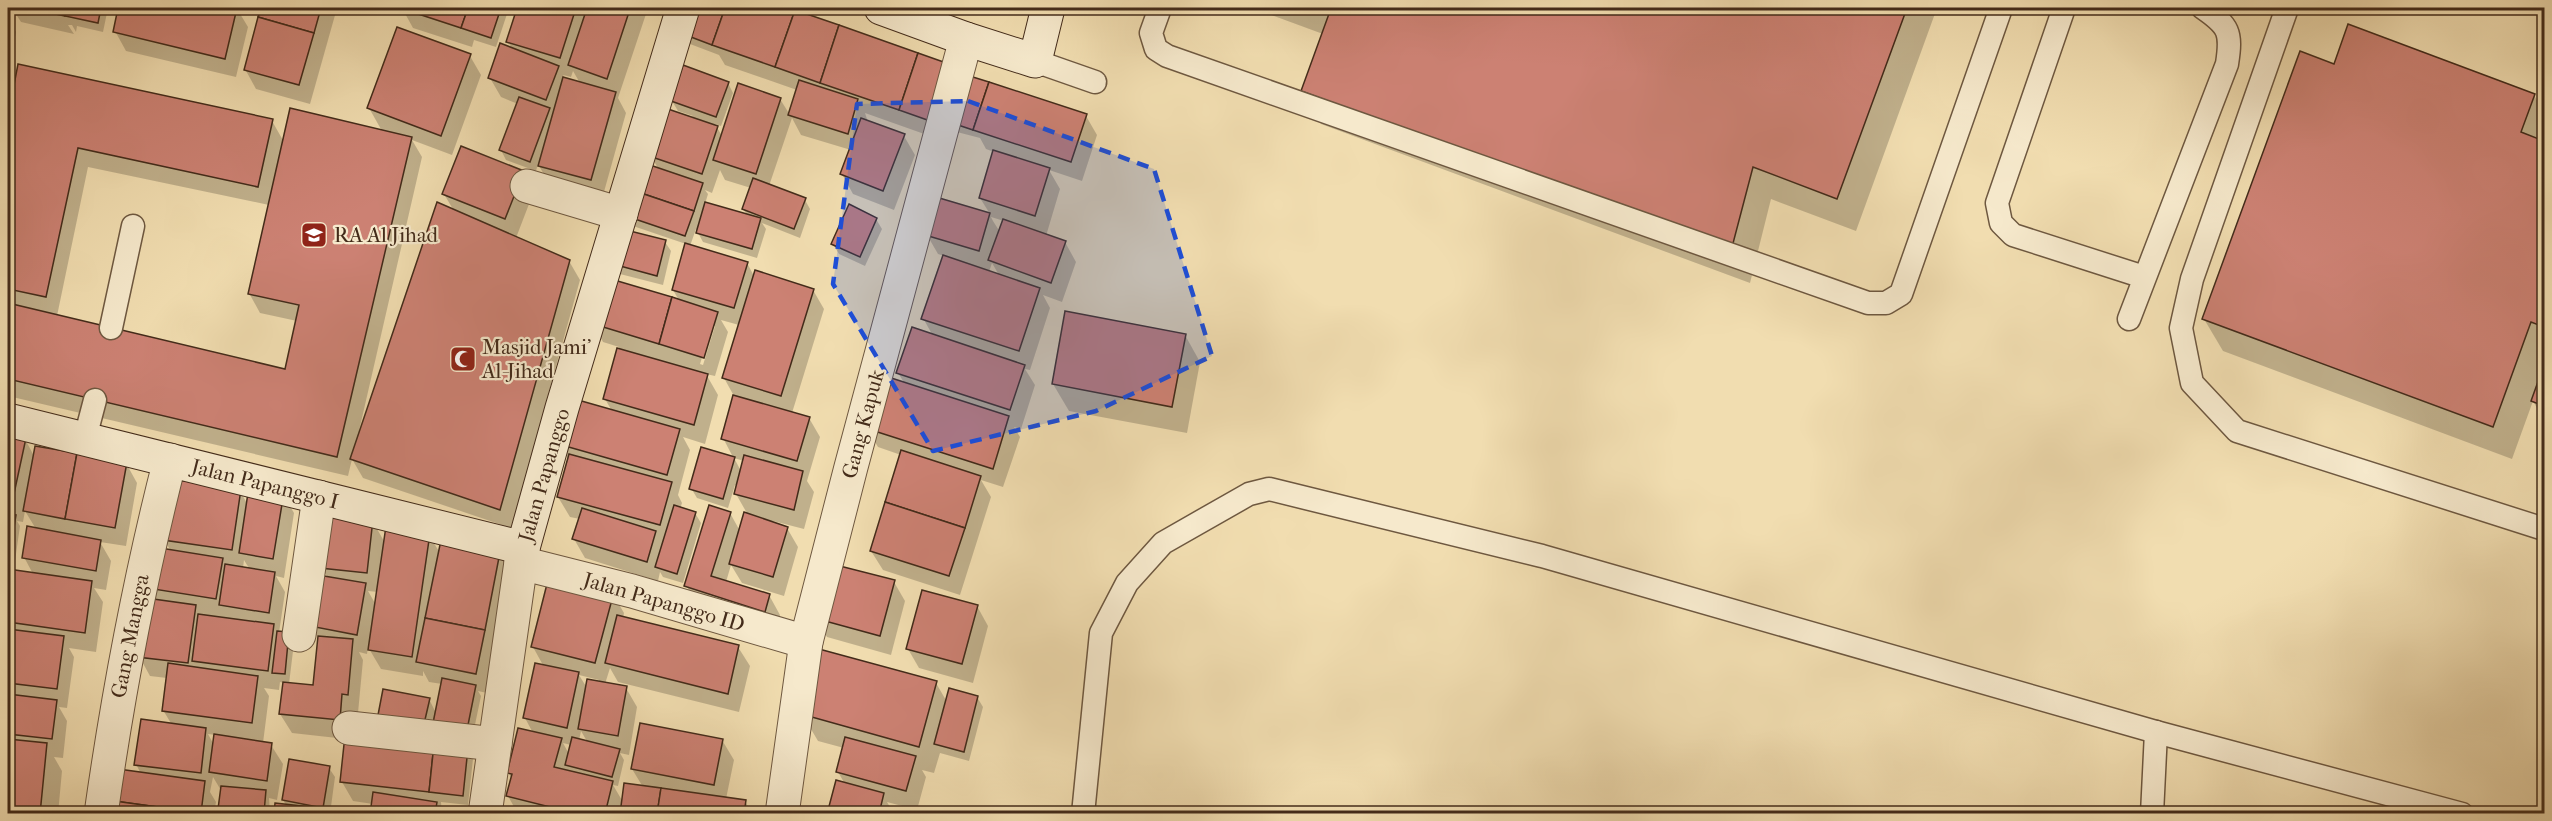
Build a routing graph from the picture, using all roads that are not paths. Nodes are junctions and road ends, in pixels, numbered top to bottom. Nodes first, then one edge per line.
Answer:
1 (683, 8) edge
2 (881, 8) edge
3 (1048, 8) edge
4 (1160, 8) edge
5 (2001, 8) edge
6 (2064, 8) edge
7 (2203, 8) edge
8 (2287, 8) edge
9 (966, 39) junction
10 (1035, 61) junction
11 (1095, 82) dead end
12 (527, 186) dead end
13 (621, 214) junction
14 (133, 226) dead end
15 (2144, 278) junction
16 (2129, 319) dead end
17 (111, 328) dead end
18 (95, 400) dead end
19 (8, 420) edge
20 (85, 438) junction
21 (170, 460) junction
22 (319, 497) junction
23 (2544, 529) edge
24 (522, 556) junction
25 (299, 635) dead end
26 (806, 642) junction
27 (349, 728) dead end
28 (2156, 732) junction
29 (495, 744) junction
30 (101, 813) edge
31 (485, 813) edge
32 (782, 813) edge
33 (1083, 813) edge
34 (2152, 813) edge
35 (2462, 813) edge

1 - 13 street, Jalan Papanggo
2 - 9 street
3 - 10 street
4 - 5 lane
6 - 15 lane
7 - 15 lane
8 - 23 lane
9 - 10 street
9 - 26 street, Gang Kapuk
10 - 11 lane
12 - 13 street
13 - 24 street, Jalan Papanggo
14 - 17 lane
15 - 16 lane
18 - 20 lane
19 - 20 street, Jalan Papanggo I
20 - 21 street, Jalan Papanggo I
21 - 22 street, Jalan Papanggo I
21 - 30 street, Gang Mangga
22 - 24 street, Jalan Papanggo I
22 - 25 street
24 - 26 street, Jalan Papanggo ID
24 - 29 street, Jalan Papanggo
26 - 32 street, Gang Kapuk
27 - 29 street
28 - 33 lane
28 - 34 lane
28 - 35 lane
29 - 31 street, Jalan Papanggo

